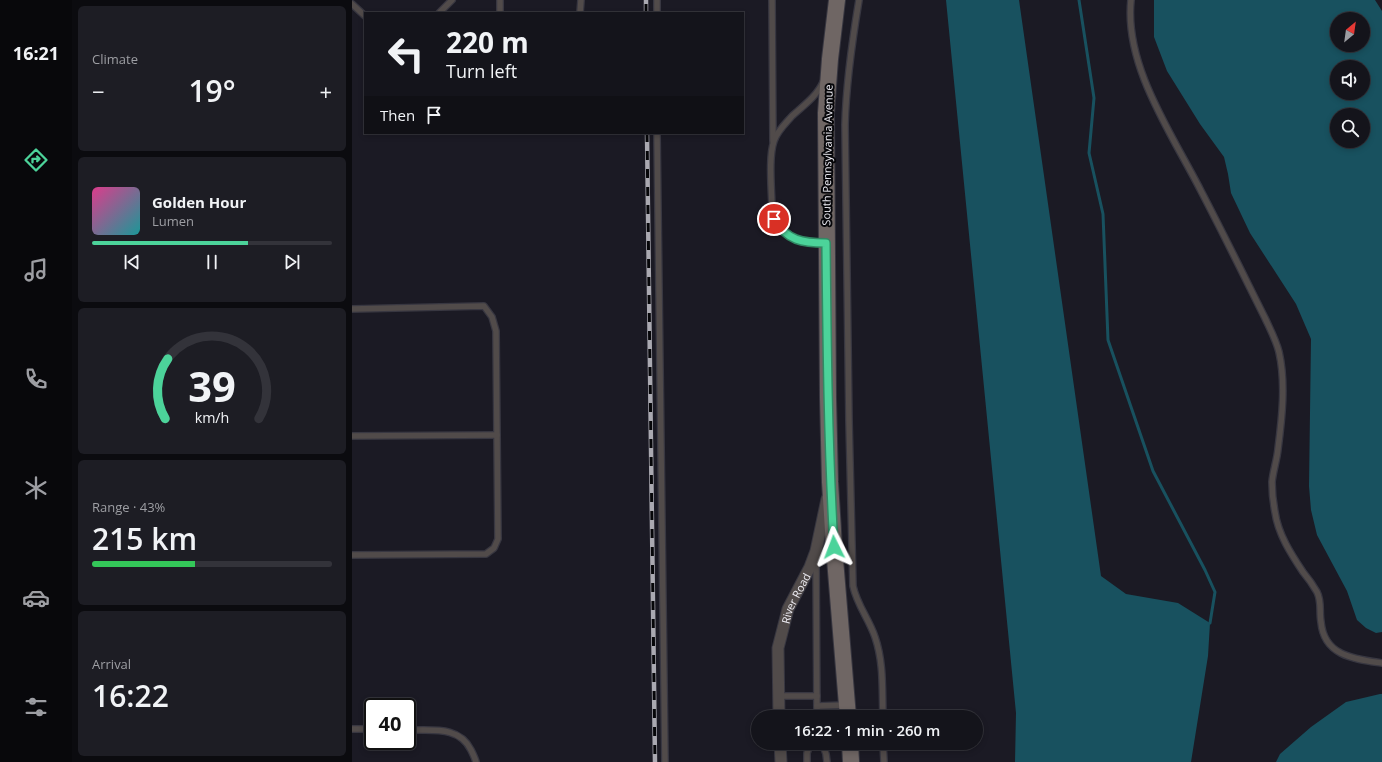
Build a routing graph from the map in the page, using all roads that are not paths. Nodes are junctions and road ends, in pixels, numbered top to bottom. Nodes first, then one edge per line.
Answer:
1 (452, 0) edge
2 (500, 0) edge
3 (580, 0) edge
4 (657, 0) edge
5 (772, 0) edge
6 (837, 0) edge
7 (859, 0) edge
8 (1131, 0) edge
9 (352, 4) edge
10 (440, 12) edge
11 (500, 12) edge
12 (580, 12) edge
13 (657, 12) edge
14 (364, 15) edge
15 (830, 59) junction
16 (657, 134) edge
17 (773, 145) junction
18 (826, 243) junction
19 (352, 309) edge
20 (497, 435) junction
21 (352, 436) edge
22 (830, 482) junction
23 (816, 551) junction
24 (352, 555) edge
25 (1382, 663) edge
26 (779, 696) junction
27 (817, 696) junction
28 (817, 706) junction
29 (779, 710) edge
30 (817, 710) edge
31 (842, 710) edge
32 (848, 710) edge
33 (883, 710) edge
34 (352, 729) edge
35 (364, 729) edge
36 (416, 730) edge
37 (780, 750) edge
38 (808, 750) edge
39 (825, 750) edge
40 (850, 750) edge
41 (883, 750) edge
42 (476, 762) edge
43 (665, 762) edge
44 (781, 762) edge
45 (807, 762) edge
46 (827, 762) edge
47 (851, 762) edge
48 (884, 762) edge

1 - 10 lane
2 - 11 lane
3 - 12 lane
4 - 13 lane
5 - 17 lane
6 - 15 street, South Pennsylvania Avenue
7 - 33 lane
8 - 25 lane
9 - 14 lane
15 - 17 lane
15 - 18 street, South Pennsylvania Avenue
16 - 43 lane
17 - 18 lane
18 - 22 street, South Pennsylvania Avenue
19 - 20 lane
20 - 21 lane
20 - 24 lane
22 - 23 street, River Road
22 - 32 street, South Pennsylvania Avenue
23 - 26 street, River Road
23 - 27 lane
26 - 27 lane
26 - 29 street, River Road
27 - 28 lane
28 - 30 lane
28 - 31 lane
34 - 35 lane
36 - 42 lane
37 - 44 street
38 - 45 lane
39 - 46 lane
40 - 47 street
41 - 48 lane

